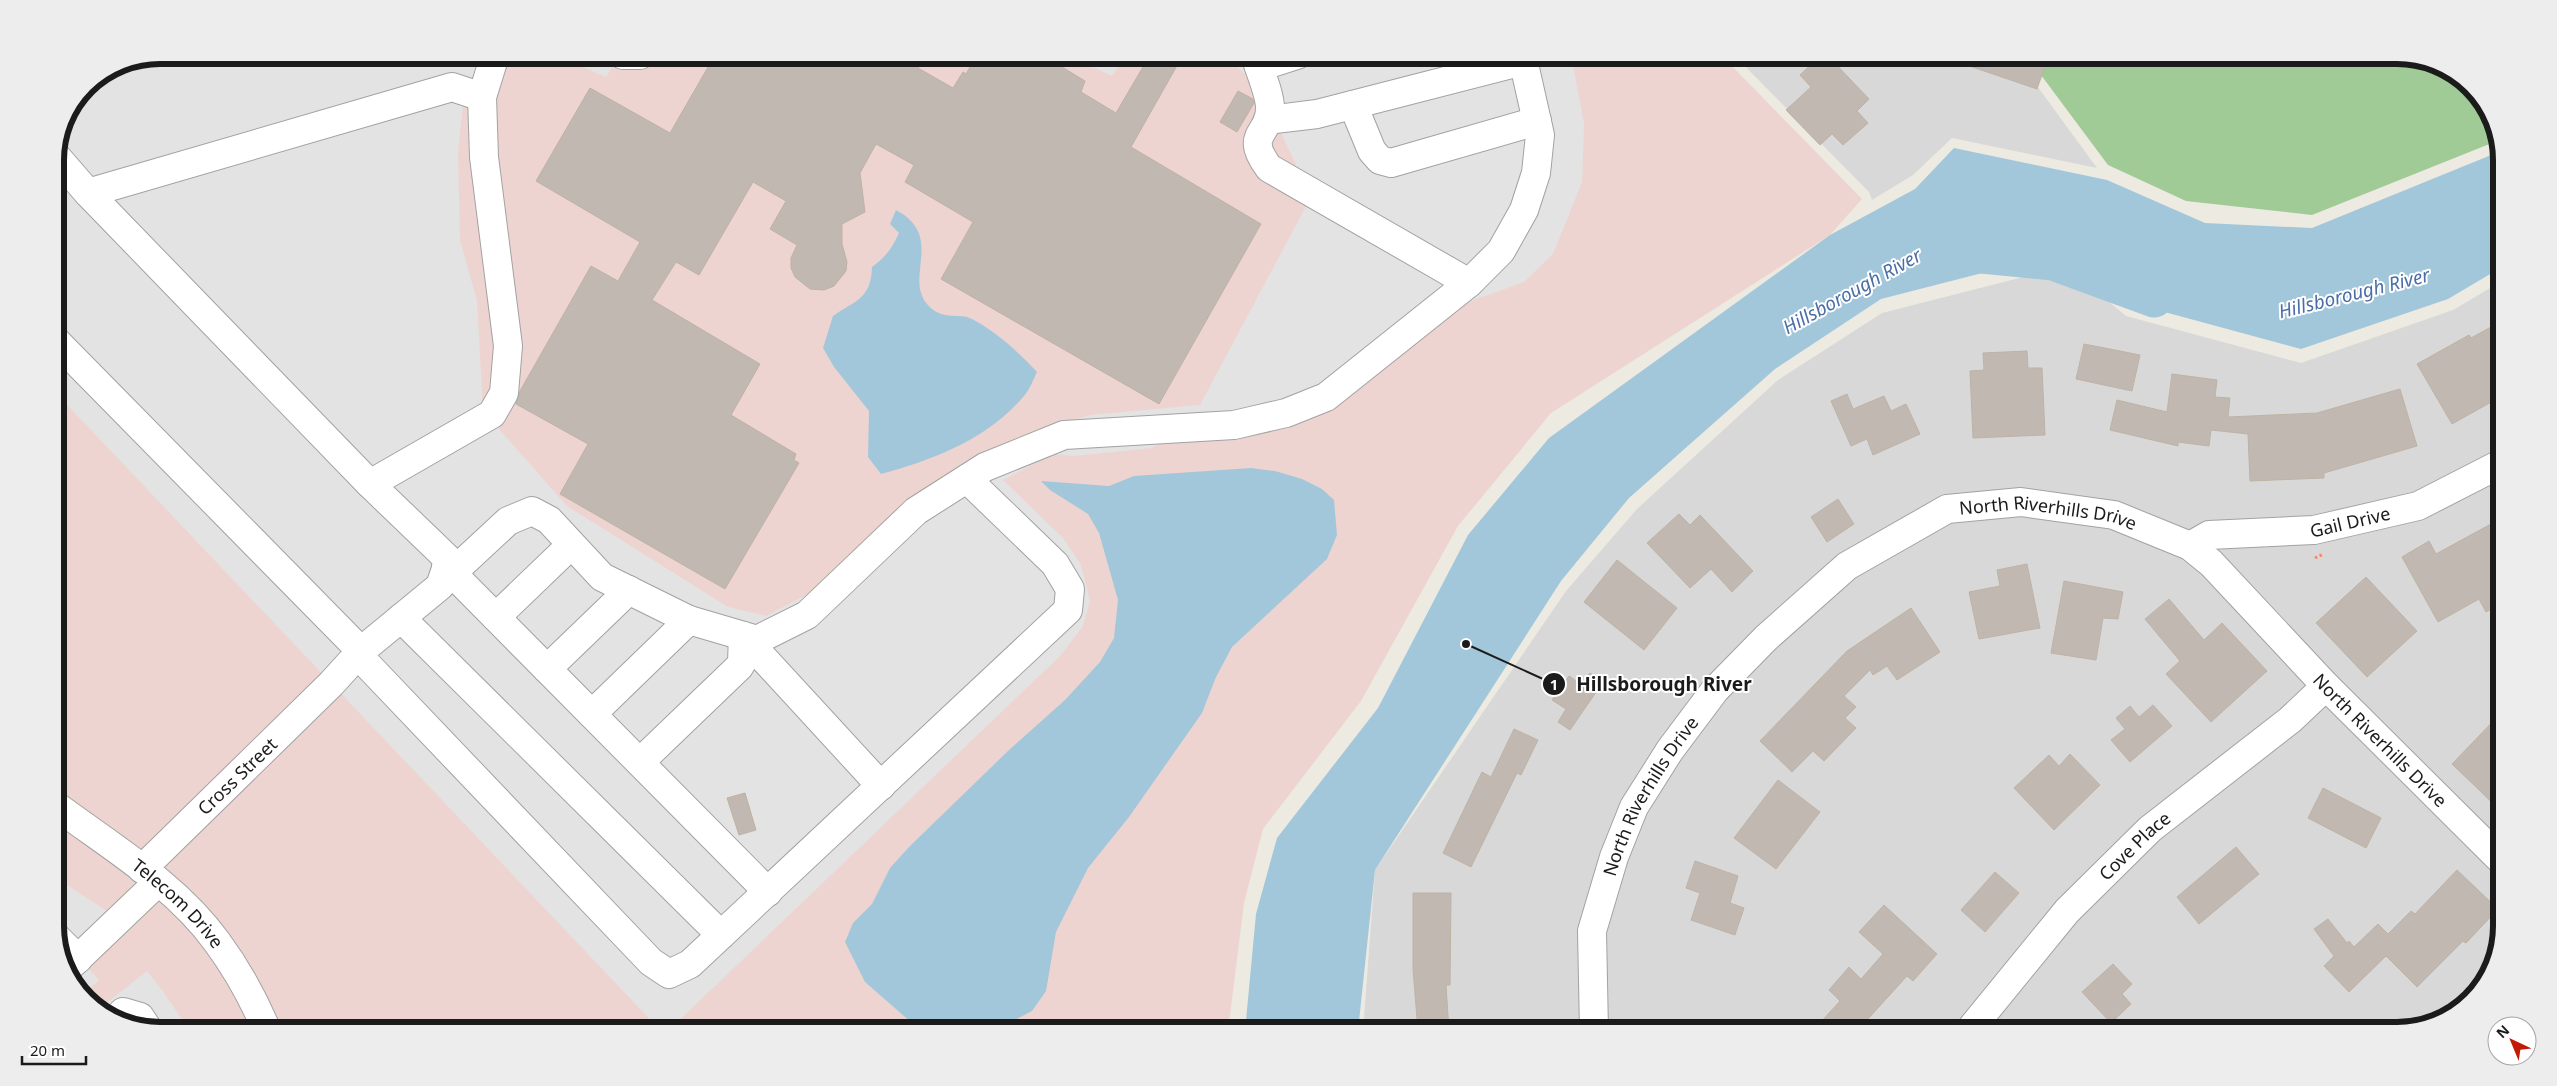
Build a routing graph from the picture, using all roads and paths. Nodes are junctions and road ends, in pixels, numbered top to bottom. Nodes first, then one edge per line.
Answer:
1 (492, 64) edge
2 (1258, 64) edge
3 (1501, 64) edge
4 (1524, 64) edge
5 (482, 97) junction
6 (1353, 105) junction
7 (1268, 120) junction
8 (1537, 120) junction
9 (64, 165) edge
10 (88, 193) junction
11 (1469, 282) junction
12 (64, 349) edge
13 (2493, 468) edge
14 (967, 479) junction
15 (370, 484) junction
16 (571, 545) junction
17 (2190, 546) junction
18 (449, 570) junction
19 (629, 590) junction
20 (496, 617) junction
21 (401, 618) junction
22 (689, 620) junction
23 (743, 636) junction
24 (359, 653) junction
25 (547, 669) junction
26 (2326, 686) junction
27 (592, 714) junction
28 (640, 762) junction
29 (881, 786) junction
30 (64, 812) edge
31 (2493, 852) edge
32 (150, 876) junction
33 (768, 892) junction
34 (722, 936) junction
35 (73, 964) edge
36 (121, 1014) edge
37 (142, 1020) edge
38 (263, 1022) edge
39 (1594, 1022) edge
40 (1977, 1022) edge

1 - 5 street
2 - 7 street
3 - 6 street
4 - 8 street
5 - 10 street
5 - 15 street
6 - 7 street
6 - 8 street
7 - 11 street
8 - 11 street
9 - 10 street
10 - 15 street
11 - 14 street
12 - 24 street
13 - 17 street, Gail Drive
14 - 23 street
14 - 29 street
15 - 18 street
16 - 18 street
16 - 19 street
16 - 20 street
17 - 26 street, North Riverhills Drive
17 - 39 street, North Riverhills Drive
18 - 20 street
18 - 21 street, Cross Street
19 - 22 street
19 - 25 street
20 - 25 street
21 - 24 street, Cross Street
21 - 34 street
22 - 23 street
22 - 27 street
23 - 28 street
23 - 29 street
24 - 32 street, Cross Street
24 - 34 street
25 - 27 street
26 - 31 street, North Riverhills Drive
26 - 40 street, Cove Place
27 - 28 street
28 - 33 street
29 - 33 street
30 - 32 street, Telecom Drive
32 - 35 street, Cross Street
32 - 38 street, Telecom Drive
33 - 34 street
36 - 37 street

